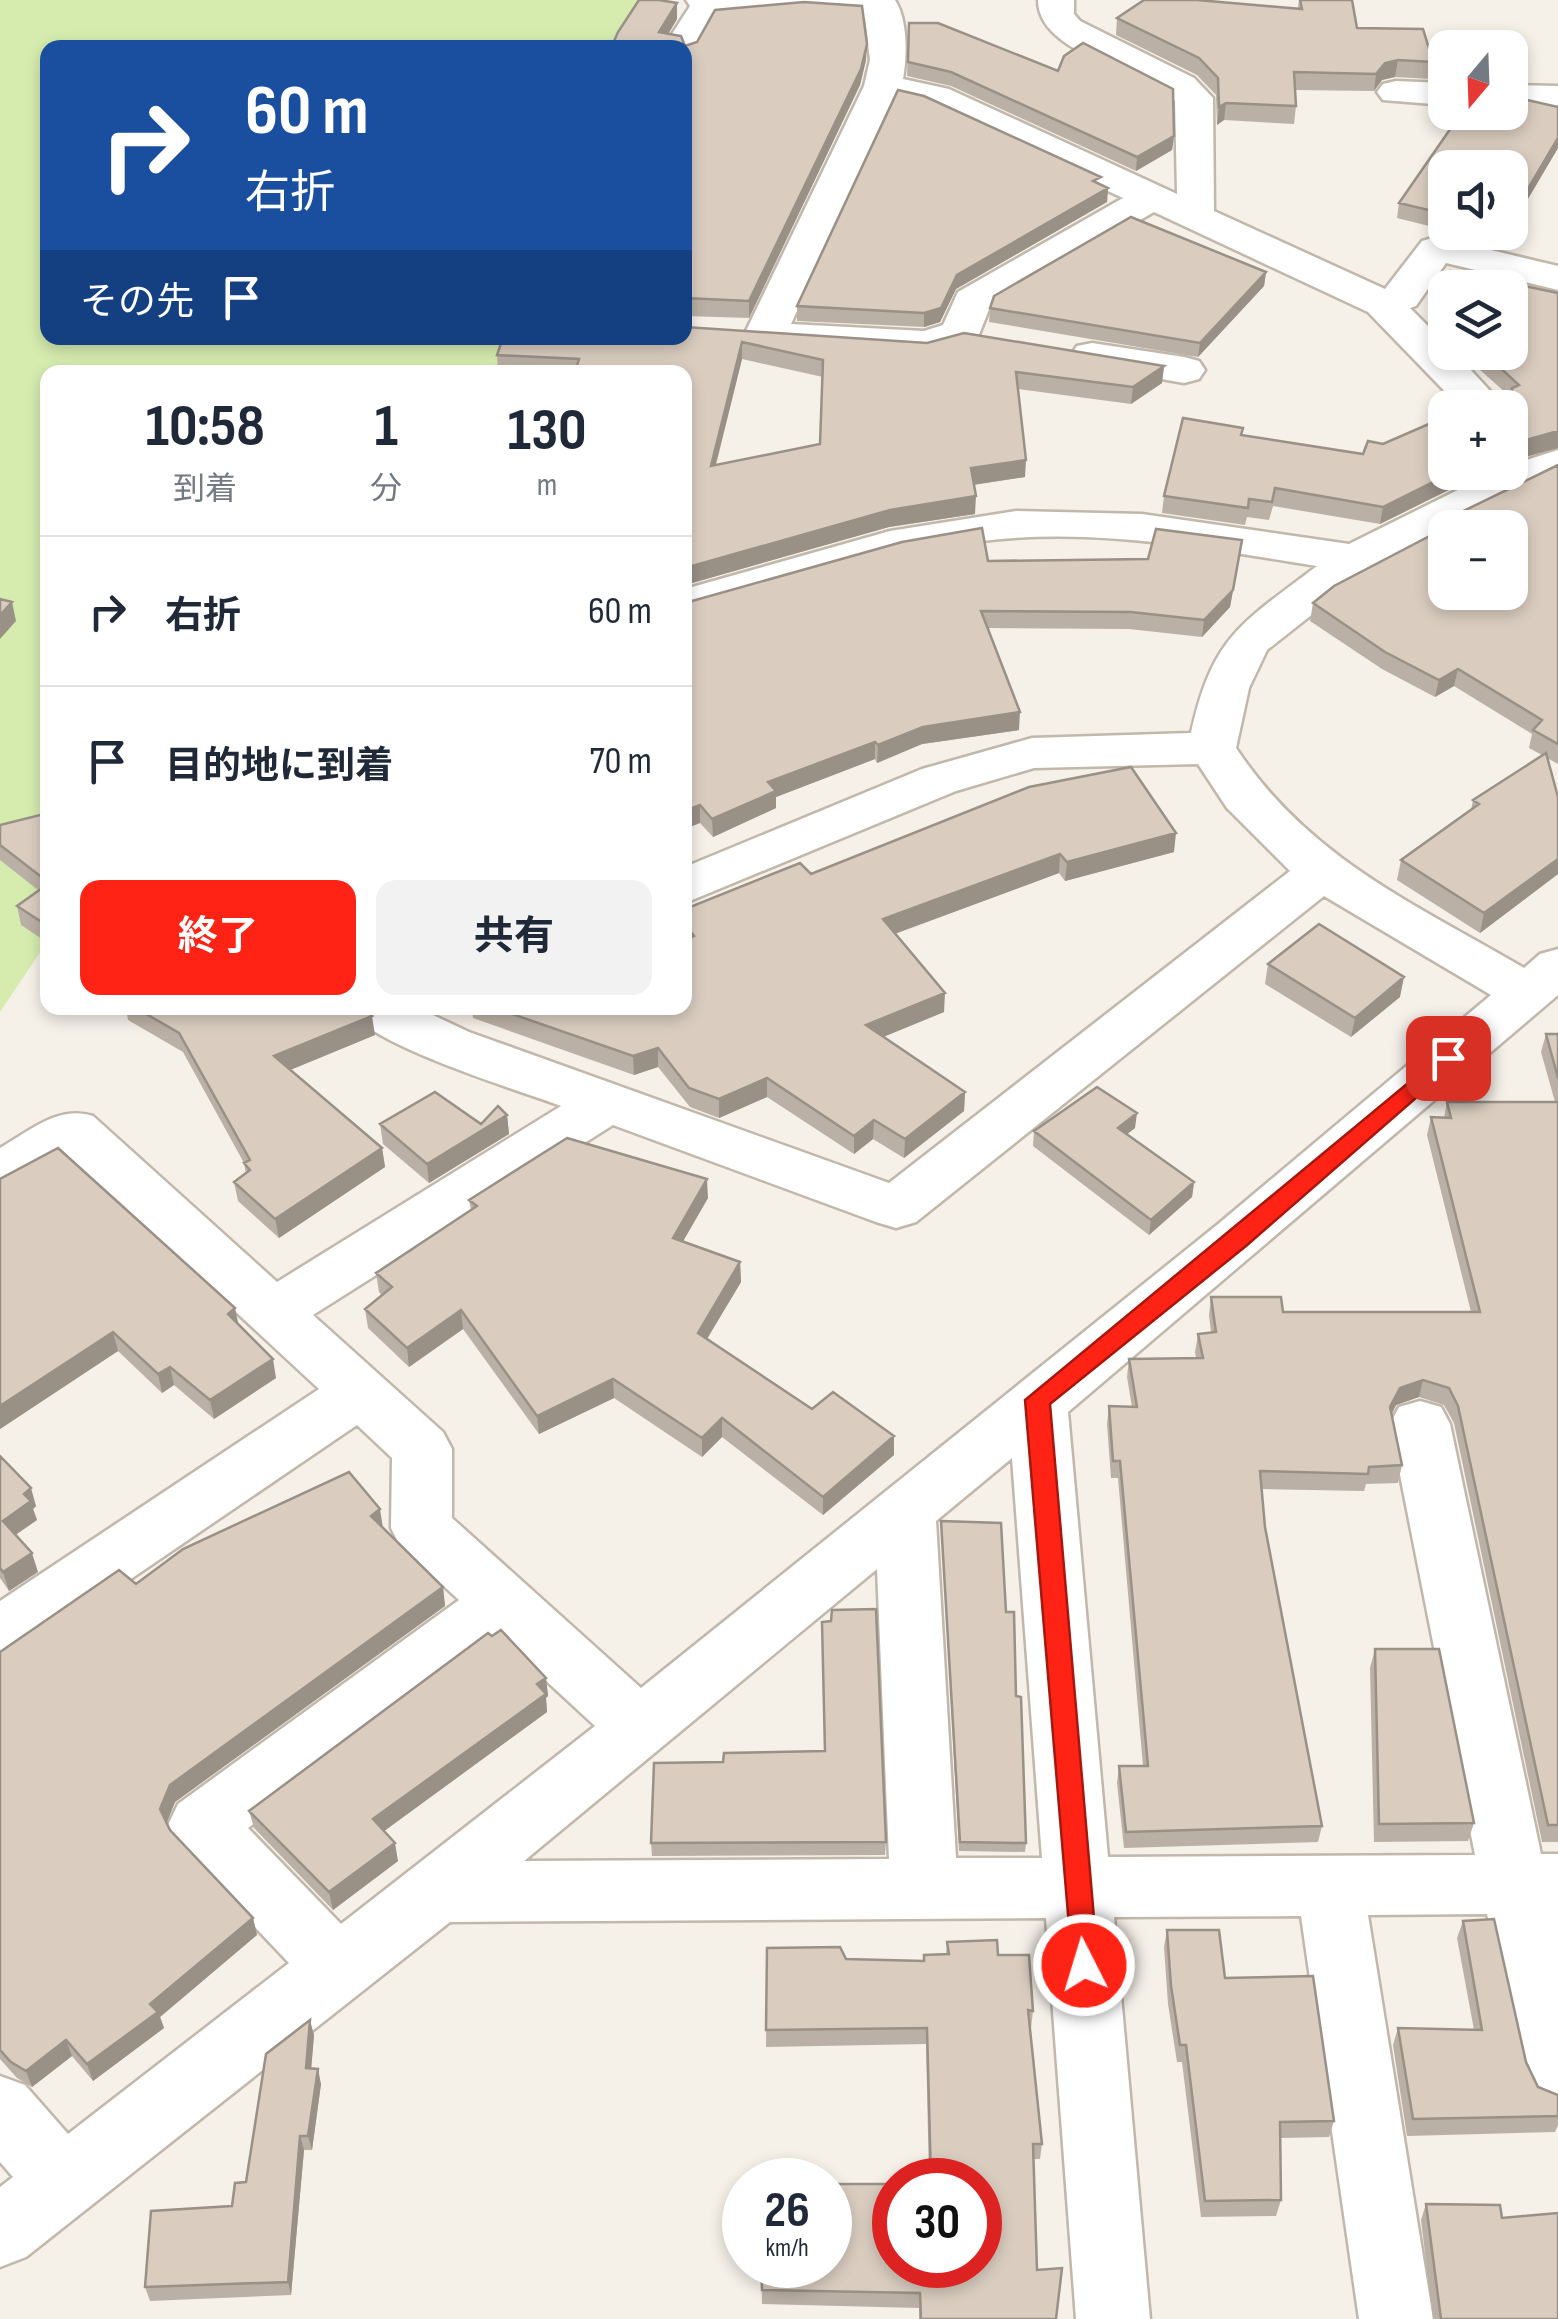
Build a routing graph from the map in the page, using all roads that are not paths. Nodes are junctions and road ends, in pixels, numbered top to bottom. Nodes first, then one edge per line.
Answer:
1 (1056, 0) edge
2 (712, 4) edge
3 (685, 40) edge
4 (883, 86) junction
5 (1396, 92) edge
6 (1428, 93) edge
7 (1528, 96) edge
8 (1558, 97) edge
9 (1170, 206) junction
10 (1558, 278) edge
11 (1382, 303) junction
12 (1054, 348) edge
13 (1184, 370) dead end
14 (1467, 390) edge
15 (1528, 447) edge
16 (1553, 465) edge
17 (1356, 558) junction
18 (692, 602) edge
19 (1212, 748) junction
20 (1321, 872) junction
21 (692, 883) edge
22 (1537, 993) edge
23 (393, 1015) edge
24 (608, 1102) junction
25 (0, 1174) edge
26 (275, 1311) junction
27 (360, 1392) junction
28 (1038, 1400) junction
29 (1420, 1424) dead end
30 (905, 1509) junction
31 (502, 1604) junction
32 (0, 1634) edge
33 (638, 1726) junction
34 (1536, 1884) edge
35 (1330, 1885) junction
36 (1077, 1887) junction
37 (924, 1888) junction
38 (438, 1892) junction
39 (336, 1966) junction
40 (1558, 2077) edge
41 (0, 2109) edge
42 (62, 2181) junction
43 (0, 2232) edge
44 (1113, 2319) edge
45 (1396, 2319) edge

1 - 9 street
2 - 3 street
2 - 4 street
4 - 9 street
4 - 9 street
5 - 6 street
7 - 8 street
9 - 11 street
10 - 11 street
11 - 14 street
12 - 13 street
15 - 16 street
16 - 17 street
17 - 18 street
17 - 19 street
19 - 20 street
19 - 21 street
20 - 22 street
20 - 24 street
22 - 28 street
23 - 24 street
24 - 26 street
25 - 26 street
26 - 27 street
27 - 31 street
27 - 32 street
28 - 30 street
28 - 36 street
29 - 34 street
30 - 33 street
30 - 37 street
31 - 33 street
31 - 39 street
33 - 38 street
34 - 35 street
34 - 40 street
35 - 36 street
35 - 45 street
36 - 37 street
36 - 44 street
37 - 38 street
38 - 39 street
39 - 42 street
41 - 42 street
42 - 43 street

